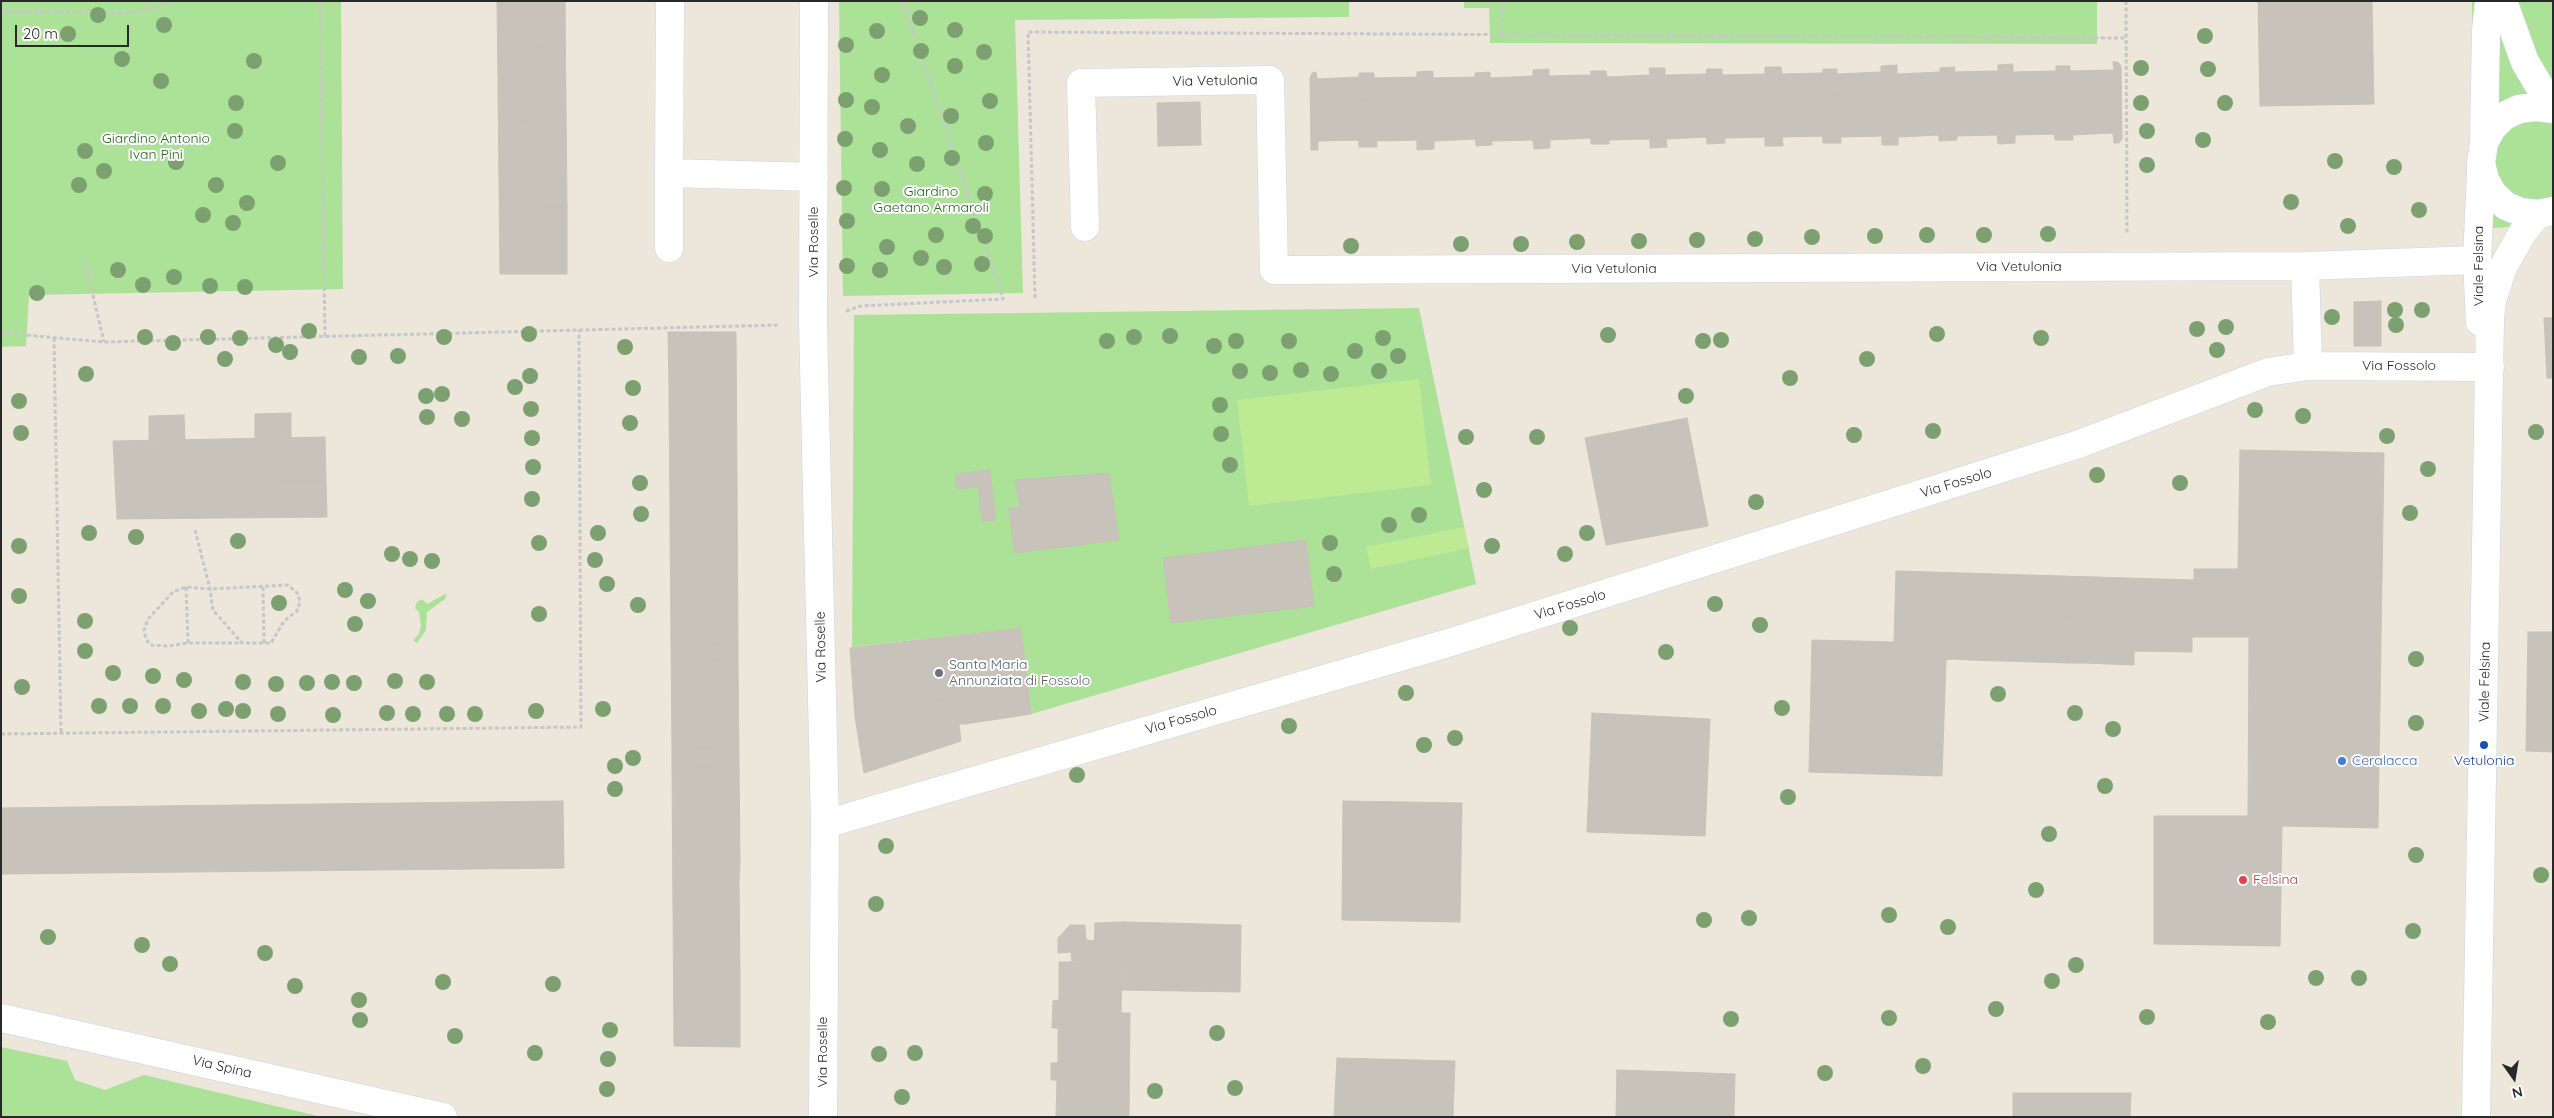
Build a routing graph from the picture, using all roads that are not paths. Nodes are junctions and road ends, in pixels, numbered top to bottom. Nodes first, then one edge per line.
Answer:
1 (670, 1) edge
2 (814, 1) edge
3 (2489, 1) edge
4 (2503, 1) edge
5 (2553, 109) edge
6 (2482, 153) junction
7 (669, 173) junction
8 (814, 177) junction
9 (2545, 212) edge
10 (1086, 227) dead end
11 (668, 248) dead end
12 (2477, 260) junction
13 (2305, 266) junction
14 (2308, 366) junction
15 (2490, 366) junction
16 (825, 824) junction
17 (1, 1018) edge
18 (442, 1117) edge
19 (822, 1117) edge
20 (2476, 1117) edge

1 - 7 street
2 - 8 street, Via Roselle
3 - 6 street, Viale Felsina
4 - 5 street
5 - 6 street
6 - 9 street
6 - 12 street, Viale Felsina
7 - 8 street
7 - 11 street
8 - 16 street, Via Roselle
9 - 15 street, Viale Felsina
10 - 13 street, Via Vetulonia
12 - 13 street, Via Vetulonia
12 - 15 street, Viale Felsina
13 - 14 street
14 - 15 street, Via Fossolo
14 - 16 street, Via Fossolo
15 - 20 street, Viale Felsina
16 - 19 street, Via Roselle
17 - 18 street, Via Spina

